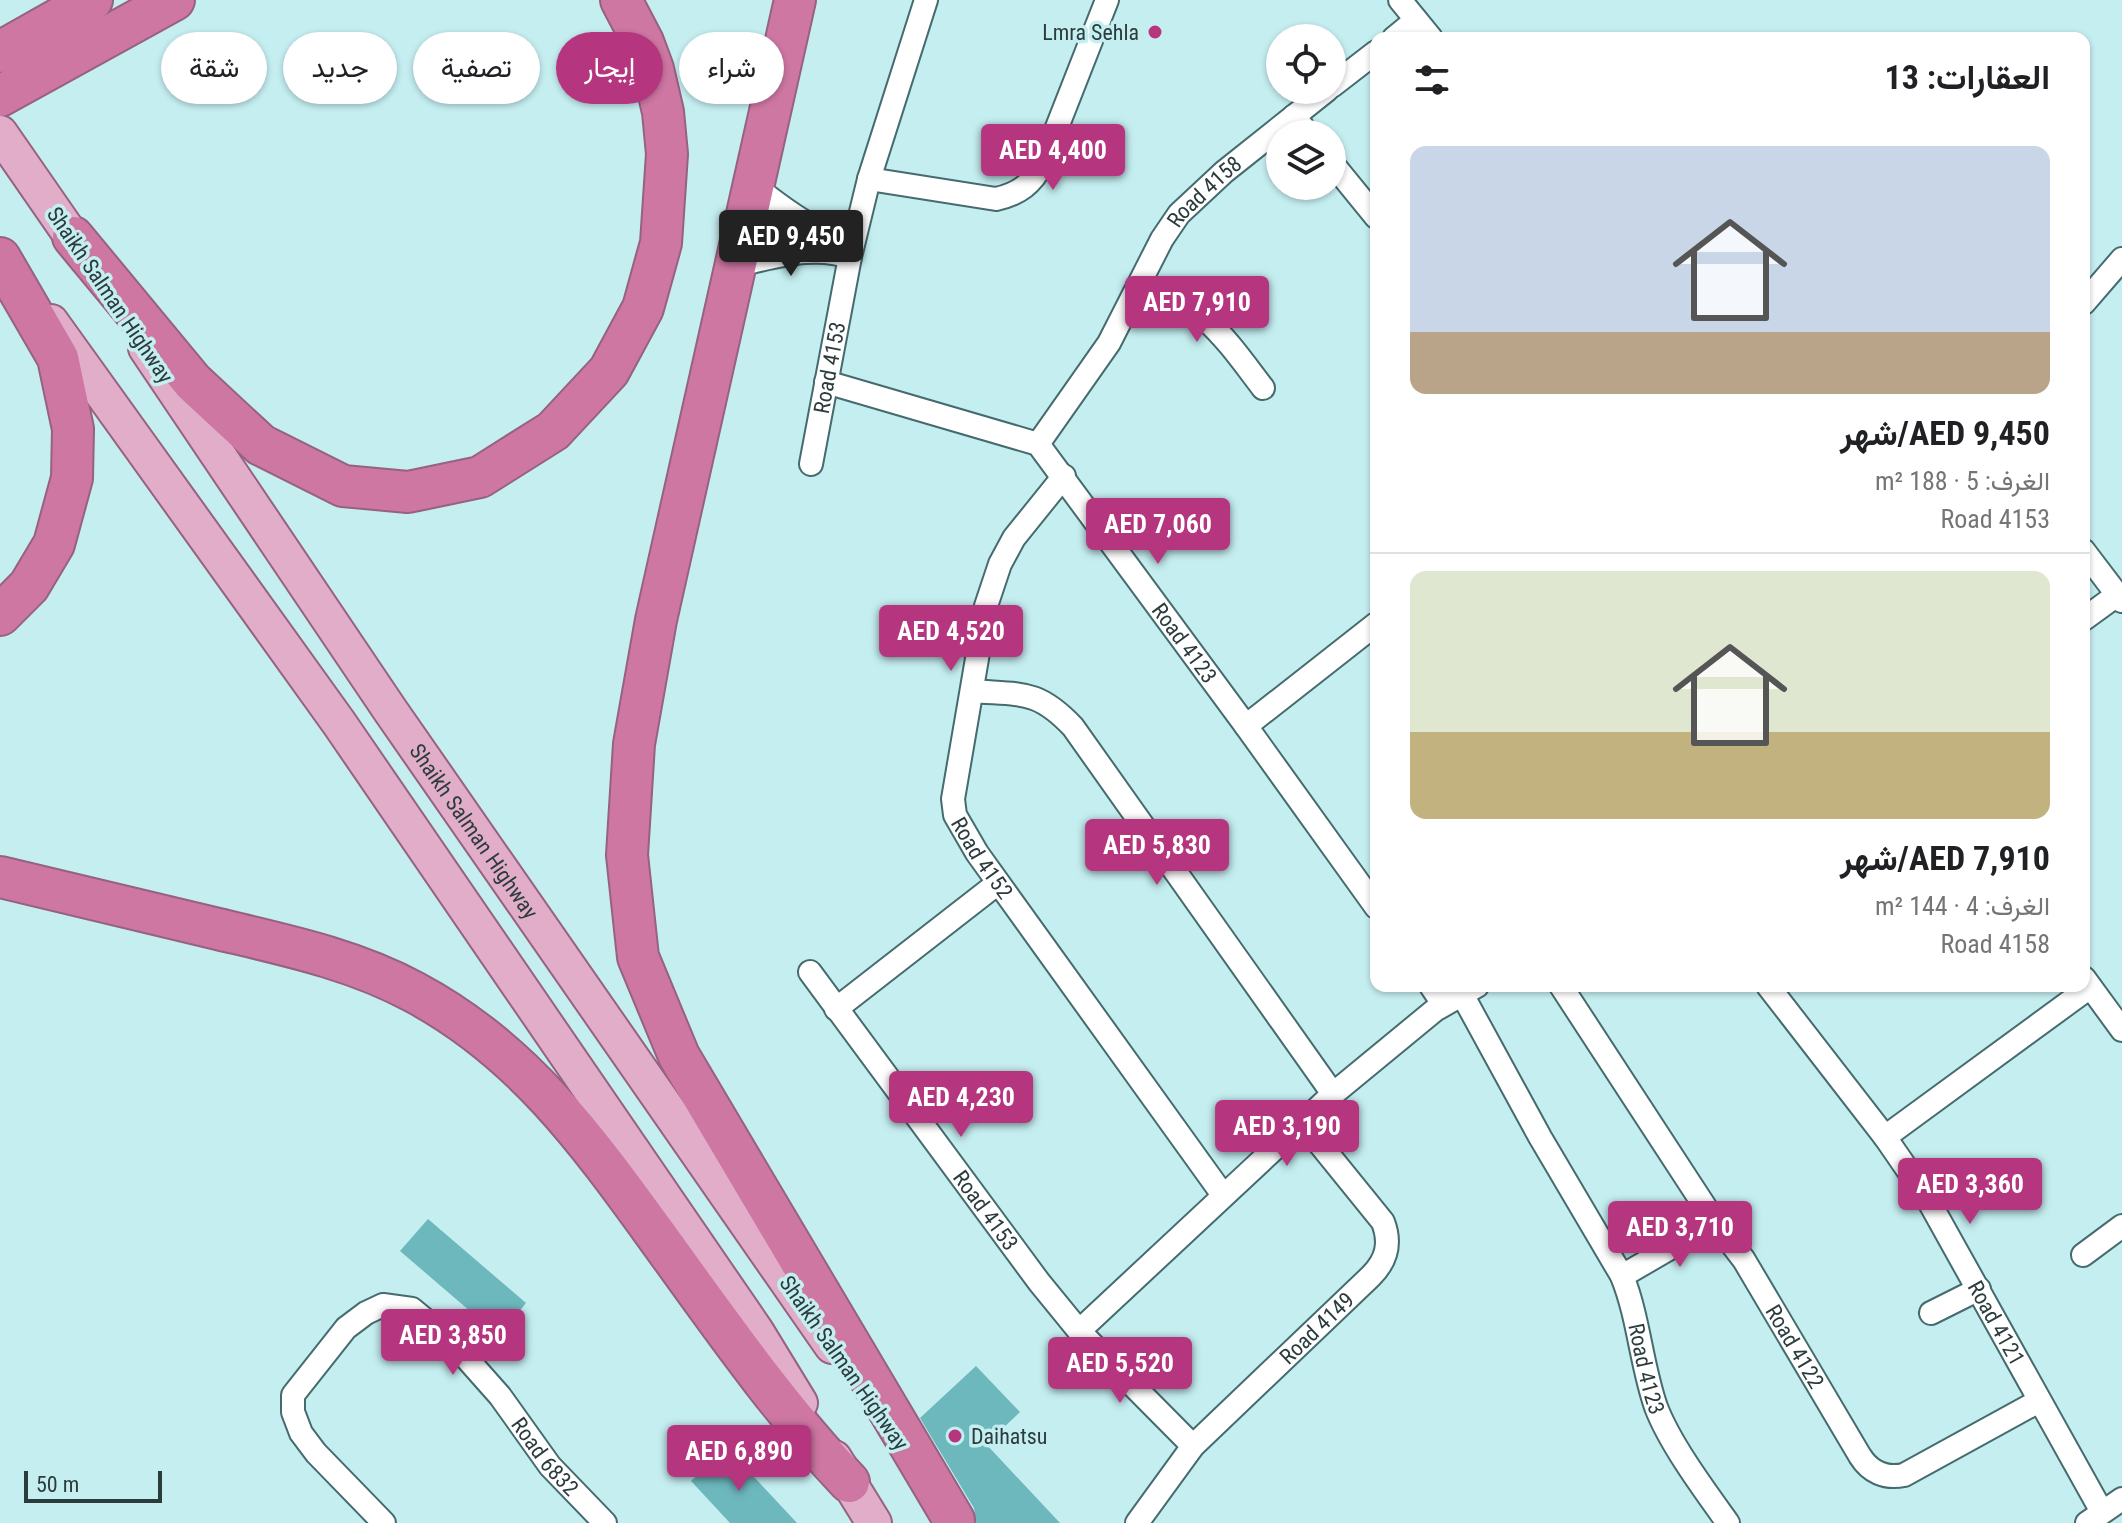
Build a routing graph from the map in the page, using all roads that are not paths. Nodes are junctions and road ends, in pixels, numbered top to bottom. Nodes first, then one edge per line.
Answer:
1 (92, 0) edge
2 (174, 0) edge
3 (621, 0) edge
4 (795, 0) edge
5 (926, 0) edge
6 (1107, 0) edge
7 (1400, 0) edge
8 (1416, 20) junction
9 (1401, 32) edge
10 (1426, 32) edge
11 (0, 52) edge
12 (1370, 57) edge
13 (1346, 75) edge
14 (0, 96) edge
15 (1309, 104) edge
16 (1294, 116) junction
17 (1297, 120) edge
18 (2, 136) edge
19 (869, 179) junction
20 (1346, 180) edge
21 (754, 186) junction
22 (1370, 210) edge
23 (73, 237) junction
24 (852, 248) junction
25 (0, 250) edge
26 (0, 258) edge
27 (2122, 259) edge
28 (736, 265) junction
29 (1138, 286) junction
30 (2090, 296) edge
31 (826, 382) junction
32 (1263, 388) dead end
33 (1038, 444) junction
34 (811, 464) dead end
35 (1064, 476) junction
36 (2090, 559) edge
37 (2120, 598) edge
38 (0, 615) edge
39 (2090, 616) edge
40 (1370, 629) edge
41 (972, 691) junction
42 (1246, 726) junction
43 (0, 877) edge
44 (998, 883) junction
45 (1370, 899) edge
46 (810, 972) dead end
47 (2090, 987) edge
48 (1565, 992) edge
49 (1773, 992) edge
50 (2075, 992) edge
51 (1454, 993) edge
52 (836, 1009) junction
53 (2122, 1030) edge
54 (1333, 1094) junction
55 (1302, 1122) junction
56 (1885, 1137) junction
57 (1223, 1195) junction
58 (1715, 1222) junction
59 (2122, 1226) edge
60 (2083, 1255) dead end
61 (1622, 1276) junction
62 (1979, 1289) junction
63 (1931, 1313) dead end
64 (1079, 1331) junction
65 (2039, 1401) junction
66 (1193, 1446) junction
67 (849, 1482) junction
68 (2122, 1499) edge
69 (2094, 1517) edge
70 (955, 1521) edge
71 (384, 1523) edge
72 (605, 1523) edge
73 (874, 1523) edge
74 (1137, 1523) edge
75 (1728, 1523) edge

1 - 11 highway
2 - 14 highway
3 - 23 highway
4 - 21 highway
5 - 19 street, Road 4153
6 - 19 street
7 - 8 street
8 - 9 street
8 - 10 street
12 - 13 street, Road 4158
15 - 16 street, Road 4158
16 - 17 street
16 - 29 street, Road 4158
18 - 23 main road, Shaikh Salman Highway
19 - 24 street, Road 4153
20 - 22 street
21 - 24 street
21 - 28 highway
23 - 70 main road, Shaikh Salman Highway
24 - 28 street
24 - 31 street, Road 4153
25 - 67 main road
26 - 38 highway
27 - 30 street
28 - 70 highway
29 - 32 street
29 - 33 street, Road 4158
31 - 33 street
31 - 34 street, Road 4153
33 - 35 street, Road 4123
35 - 41 street, Road 4152
35 - 42 street, Road 4123
36 - 37 street
37 - 39 street
40 - 42 street
41 - 44 street, Road 4152
41 - 54 street
42 - 45 street, Road 4123
43 - 67 highway
44 - 52 street
44 - 57 street, Road 4152
46 - 52 street, Road 4153
47 - 53 street
48 - 58 street, Road 4122
49 - 56 street, Road 4121
50 - 56 street
51 - 54 street, Road 4123
51 - 61 street, Road 4123
52 - 64 street, Road 4153
54 - 55 street, Road 4123
55 - 57 street, Road 4123
55 - 66 street, Road 4149
56 - 62 street, Road 4121
57 - 64 street, Road 4123
58 - 61 street
58 - 65 street, Road 4122
59 - 60 street
61 - 75 street, Road 4123
62 - 63 street
62 - 65 street, Road 4121
64 - 66 street, Road 4153
65 - 69 street, Road 4121
66 - 74 street, Road 4149
67 - 73 main road
68 - 69 street
71 - 72 street, Road 6832

